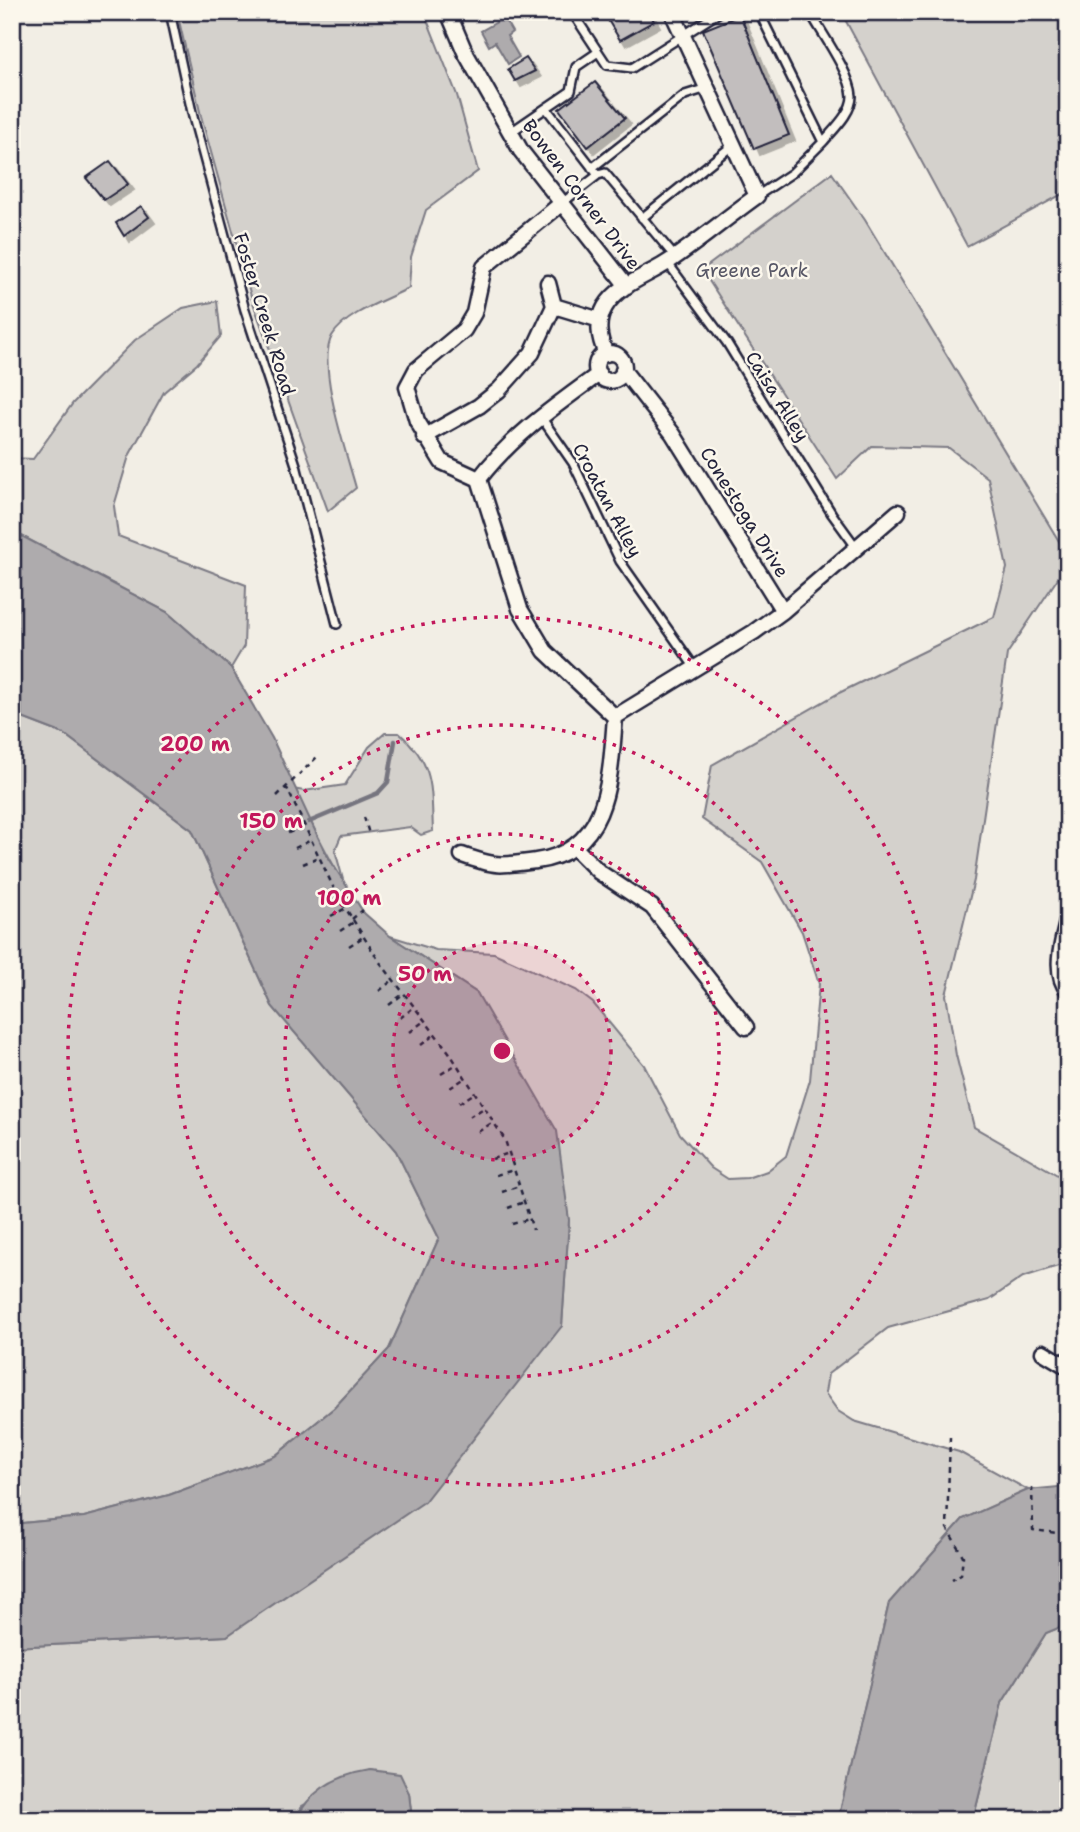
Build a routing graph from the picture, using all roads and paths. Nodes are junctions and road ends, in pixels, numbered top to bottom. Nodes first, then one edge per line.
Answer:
1 (170, 12) edge
2 (448, 12) edge
3 (572, 12) edge
4 (672, 12) edge
5 (720, 12) edge
6 (759, 12) edge
7 (810, 12) edge
8 (685, 35) junction
9 (598, 52) junction
10 (707, 88) junction
11 (546, 108) junction
12 (510, 132) junction
13 (823, 142) junction
14 (733, 145) junction
15 (592, 168) junction
16 (598, 175) junction
17 (757, 196) junction
18 (562, 203) junction
19 (642, 218) junction
20 (671, 260) junction
21 (548, 283) dead end
22 (627, 286) junction
23 (554, 306) junction
24 (600, 320) junction
25 (606, 354) junction
26 (623, 370) junction
27 (599, 374) junction
28 (541, 416) junction
29 (424, 437) junction
30 (479, 479) junction
31 (898, 513) dead end
32 (858, 549) junction
33 (783, 611) junction
34 (337, 624) dead end
35 (695, 668) junction
36 (615, 717) junction
37 (319, 755) dead end
38 (286, 786) junction
39 (277, 796) dead end
40 (364, 817) dead end
41 (304, 826) junction
42 (288, 833) dead end
43 (369, 834) dead end
44 (312, 840) junction
45 (295, 848) dead end
46 (575, 848) junction
47 (462, 855) dead end
48 (319, 857) junction
49 (303, 864) dead end
50 (336, 893) junction
51 (322, 901) dead end
52 (345, 908) junction
53 (363, 910) dead end
54 (331, 916) dead end
55 (1068, 918) edge
56 (353, 920) junction
57 (340, 931) dead end
58 (363, 937) junction
59 (349, 946) dead end
60 (393, 980) junction
61 (379, 991) dead end
62 (1068, 991) edge
63 (403, 994) junction
64 (389, 1005) dead end
65 (413, 1008) junction
66 (400, 1018) dead end
67 (424, 1021) junction
68 (746, 1027) dead end
69 (410, 1032) dead end
70 (434, 1035) junction
71 (421, 1045) dead end
72 (457, 1064) junction
73 (441, 1074) dead end
74 (466, 1078) junction
75 (450, 1088) dead end
76 (475, 1093) junction
77 (459, 1103) dead end
78 (484, 1108) junction
79 (469, 1117) dead end
80 (493, 1122) junction
81 (478, 1132) dead end
82 (509, 1153) junction
83 (492, 1159) dead end
84 (514, 1170) junction
85 (496, 1175) dead end
86 (519, 1186) junction
87 (502, 1192) dead end
88 (524, 1202) junction
89 (508, 1208) dead end
90 (529, 1219) junction
91 (512, 1224) dead end
92 (533, 1230) dead end
93 (1043, 1352) dead end
94 (1068, 1367) edge
95 (950, 1437) dead end
96 (1032, 1487) dead end
97 (1057, 1534) dead end
98 (952, 1580) dead end

1 - 34 lane, Foster Creek Road
2 - 12 street, Bowen Corner Drive
3 - 9 lane
4 - 8 street
5 - 8 lane
6 - 13 lane
7 - 13 lane
8 - 9 lane
8 - 10 street
9 - 11 lane
10 - 14 street
10 - 15 lane
11 - 12 lane
11 - 15 lane
12 - 18 street, Bowen Corner Drive
13 - 17 lane
14 - 17 street
14 - 19 lane
15 - 16 lane
16 - 18 lane
16 - 19 lane, Caisa Alley
17 - 20 street
18 - 22 street, Bowen Corner Drive
18 - 29 street
19 - 20 lane, Caisa Alley
20 - 22 street
20 - 32 lane, Caisa Alley
21 - 23 street
22 - 24 street
23 - 24 street
23 - 29 street
24 - 25 street
25 - 26 street
25 - 27 street
26 - 27 street
26 - 33 street, Conestoga Drive
27 - 28 street
28 - 30 street
28 - 35 lane, Croatan Alley
29 - 30 street
30 - 36 street
31 - 32 street, Conestoga Drive
32 - 33 street, Conestoga Drive
33 - 35 street, Conestoga Drive
35 - 36 street, Conestoga Drive
36 - 46 street
37 - 38 path
38 - 39 path
38 - 41 path
40 - 43 path
41 - 42 path
41 - 44 path
44 - 45 path
44 - 48 path
46 - 47 street
46 - 68 street
48 - 49 path
48 - 50 path
50 - 51 path
50 - 52 path
52 - 54 path
52 - 56 path
53 - 56 path
55 - 62 street
56 - 57 path
56 - 58 path
58 - 59 path
58 - 60 path
60 - 61 path
60 - 63 path
63 - 64 path
63 - 65 path
65 - 66 path
65 - 67 path
67 - 69 path
67 - 70 path
70 - 71 path
70 - 72 path
72 - 73 path
72 - 74 path
74 - 75 path
74 - 76 path
76 - 77 path
76 - 78 path
78 - 79 path
78 - 80 path
80 - 81 path
80 - 82 path
82 - 83 path
82 - 84 path
84 - 85 path
84 - 86 path
86 - 87 path
86 - 88 path
88 - 89 path
88 - 90 path
90 - 91 path
90 - 92 path
93 - 94 street
95 - 98 path
96 - 97 path

